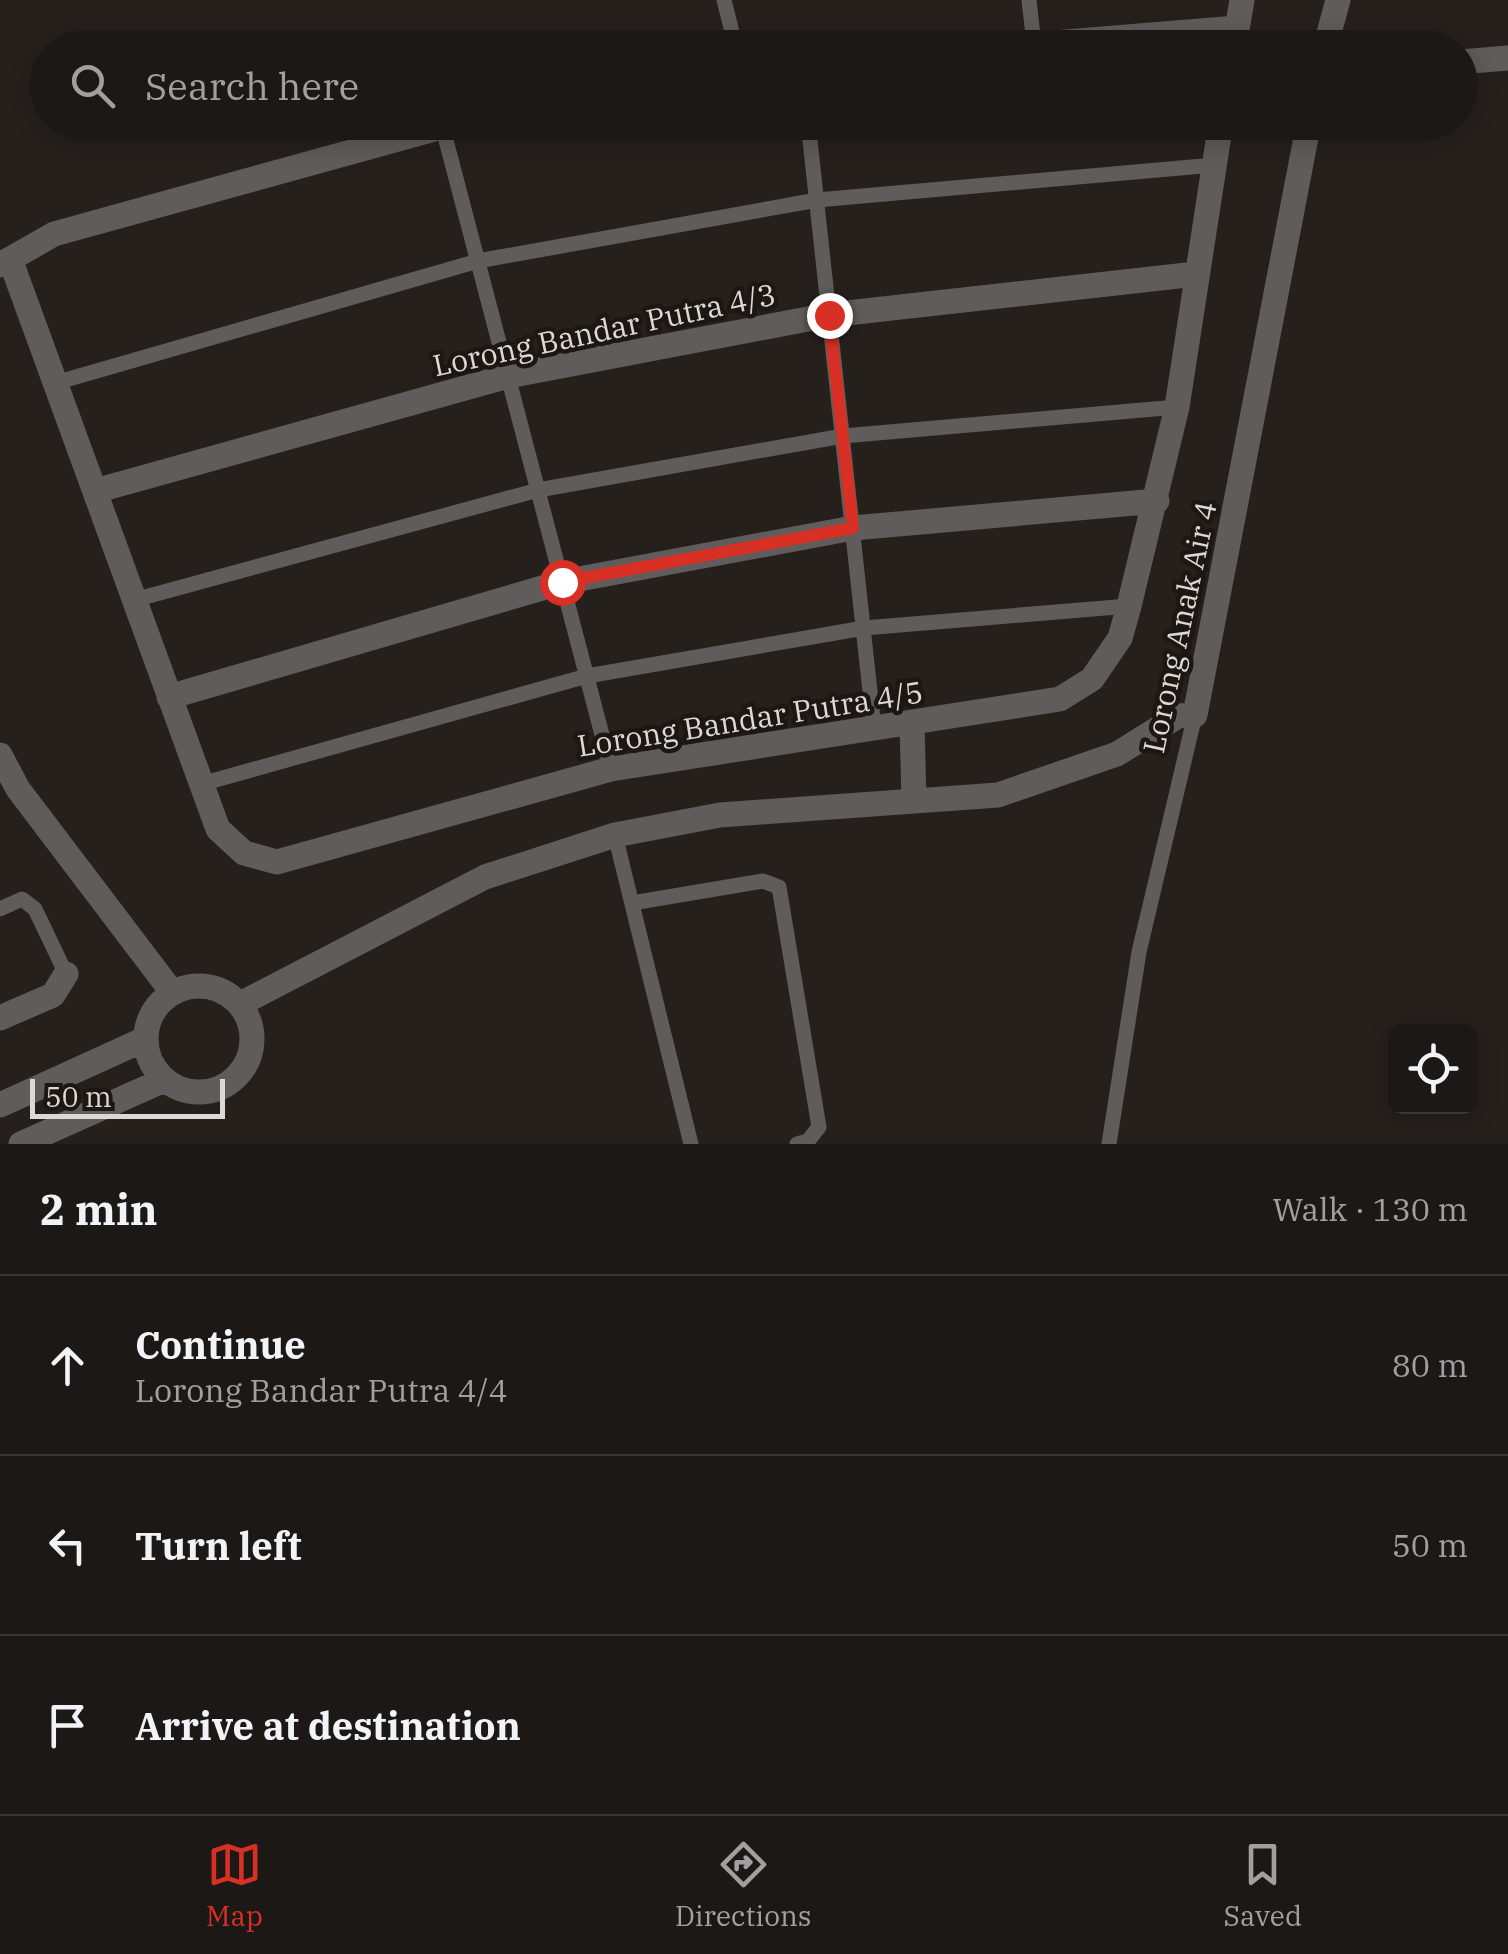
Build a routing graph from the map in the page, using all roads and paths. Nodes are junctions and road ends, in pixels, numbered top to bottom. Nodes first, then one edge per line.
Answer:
1 (724, 0) edge
2 (1028, 0) edge
3 (1242, 0) edge
4 (1338, 0) edge
5 (732, 30) edge
6 (1032, 30) edge
7 (1236, 30) edge
8 (1330, 30) edge
9 (1508, 58) edge
10 (1478, 60) edge
11 (393, 140) edge
12 (454, 140) edge
13 (810, 140) edge
14 (1218, 140) edge
15 (1306, 140) edge
16 (1214, 165) junction
17 (817, 200) junction
18 (478, 261) junction
19 (5, 262) edge
20 (1196, 274) junction
21 (829, 315) junction
22 (508, 376) junction
23 (56, 383) junction
24 (1177, 407) junction
25 (842, 436) junction
26 (538, 490) junction
27 (95, 492) junction
28 (1157, 501) junction
29 (853, 528) junction
30 (562, 582) junction
31 (134, 600) junction
32 (1129, 606) junction
33 (864, 628) junction
34 (588, 676) junction
35 (170, 697) junction
36 (1195, 715) junction
37 (912, 724) junction
38 (874, 728) junction
39 (0, 755) edge
40 (611, 769) junction
41 (201, 784) junction
42 (9, 793) edge
43 (914, 800) junction
44 (615, 835) junction
45 (632, 903) junction
46 (0, 909) edge
47 (66, 974) joint
48 (172, 992) junction
49 (240, 1004) junction
50 (0, 1018) edge
51 (146, 1039) junction
52 (164, 1080) junction
53 (0, 1105) edge
54 (22, 1144) edge
55 (692, 1144) edge
56 (797, 1144) edge
57 (1109, 1144) edge

1 - 5 lane
2 - 6 lane
3 - 7 street
4 - 8 street
9 - 10 street
11 - 19 street
12 - 18 lane
13 - 17 lane
14 - 16 street
15 - 36 street, Lorong Anak Air 4
16 - 17 lane
16 - 20 street
17 - 18 lane
17 - 21 lane
18 - 22 lane
18 - 23 lane
19 - 23 street
20 - 21 street, Lorong Bandar Putra 4/3
20 - 24 street
21 - 22 street, Lorong Bandar Putra 4/3
21 - 25 lane
22 - 26 lane
22 - 27 street, Lorong Bandar Putra 4/3
23 - 27 street
24 - 25 lane
24 - 28 street
25 - 26 lane
25 - 29 lane
26 - 30 lane
26 - 31 lane
27 - 31 street
28 - 29 street
28 - 32 street
29 - 30 street
29 - 33 lane
30 - 34 lane
30 - 35 street
31 - 35 street
32 - 33 lane
32 - 37 street, Lorong Bandar Putra 4/5
33 - 34 lane
33 - 38 lane
34 - 40 lane
34 - 41 lane
35 - 41 street
36 - 43 street
36 - 57 lane, Lorong Anak Air 4
37 - 38 street, Lorong Bandar Putra 4/5
37 - 43 street
38 - 40 street, Lorong Bandar Putra 4/5
39 - 42 street
40 - 41 street, Lorong Bandar Putra 4/5
42 - 48 street
43 - 44 street
44 - 45 lane
44 - 49 street
45 - 55 lane
45 - 56 lane
46 - 47 lane
47 - 50 street
48 - 49 street
48 - 51 street
49 - 52 street
51 - 52 street
51 - 53 street
52 - 54 street

